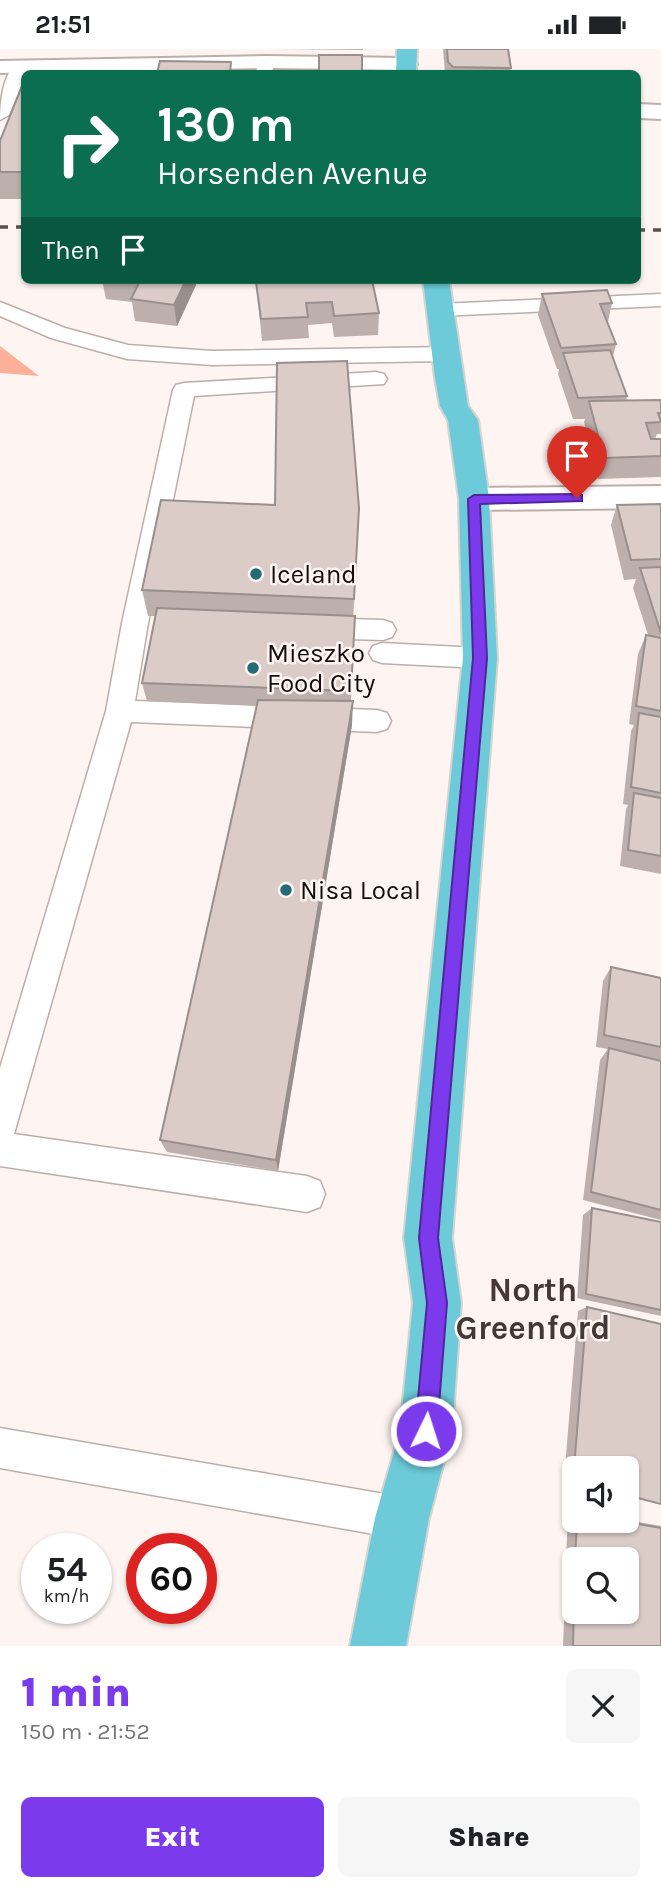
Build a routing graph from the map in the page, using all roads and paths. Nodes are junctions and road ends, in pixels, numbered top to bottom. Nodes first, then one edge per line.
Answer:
1 (75, 57) edge
2 (406, 62) edge
3 (11, 67) edge
4 (265, 68) edge
5 (156, 69) edge
6 (641, 111) edge
7 (661, 112) edge
8 (0, 115) edge
9 (437, 284) edge
10 (661, 300) edge
11 (0, 307) edge
12 (440, 310) junction
13 (447, 353) junction
14 (376, 379) dead end
15 (661, 497) edge
16 (474, 499) junction
17 (286, 627) edge
18 (480, 658) junction
19 (120, 711) junction
20 (377, 721) dead end
21 (0, 1126) edge
22 (0, 1149) edge
23 (307, 1194) dead end
24 (0, 1448) edge
25 (402, 1518) junction
26 (378, 1646) edge

1 - 3 street
1 - 5 street
2 - 4 street
3 - 8 lane
4 - 5 street
6 - 7 street
9 - 12 main road
10 - 12 lane
11 - 13 lane
12 - 13 main road
13 - 16 main road
14 - 19 lane
15 - 16 street
16 - 18 main road
17 - 18 lane
18 - 25 main road
19 - 20 lane
19 - 21 lane
22 - 23 lane
24 - 25 lane
25 - 26 main road

